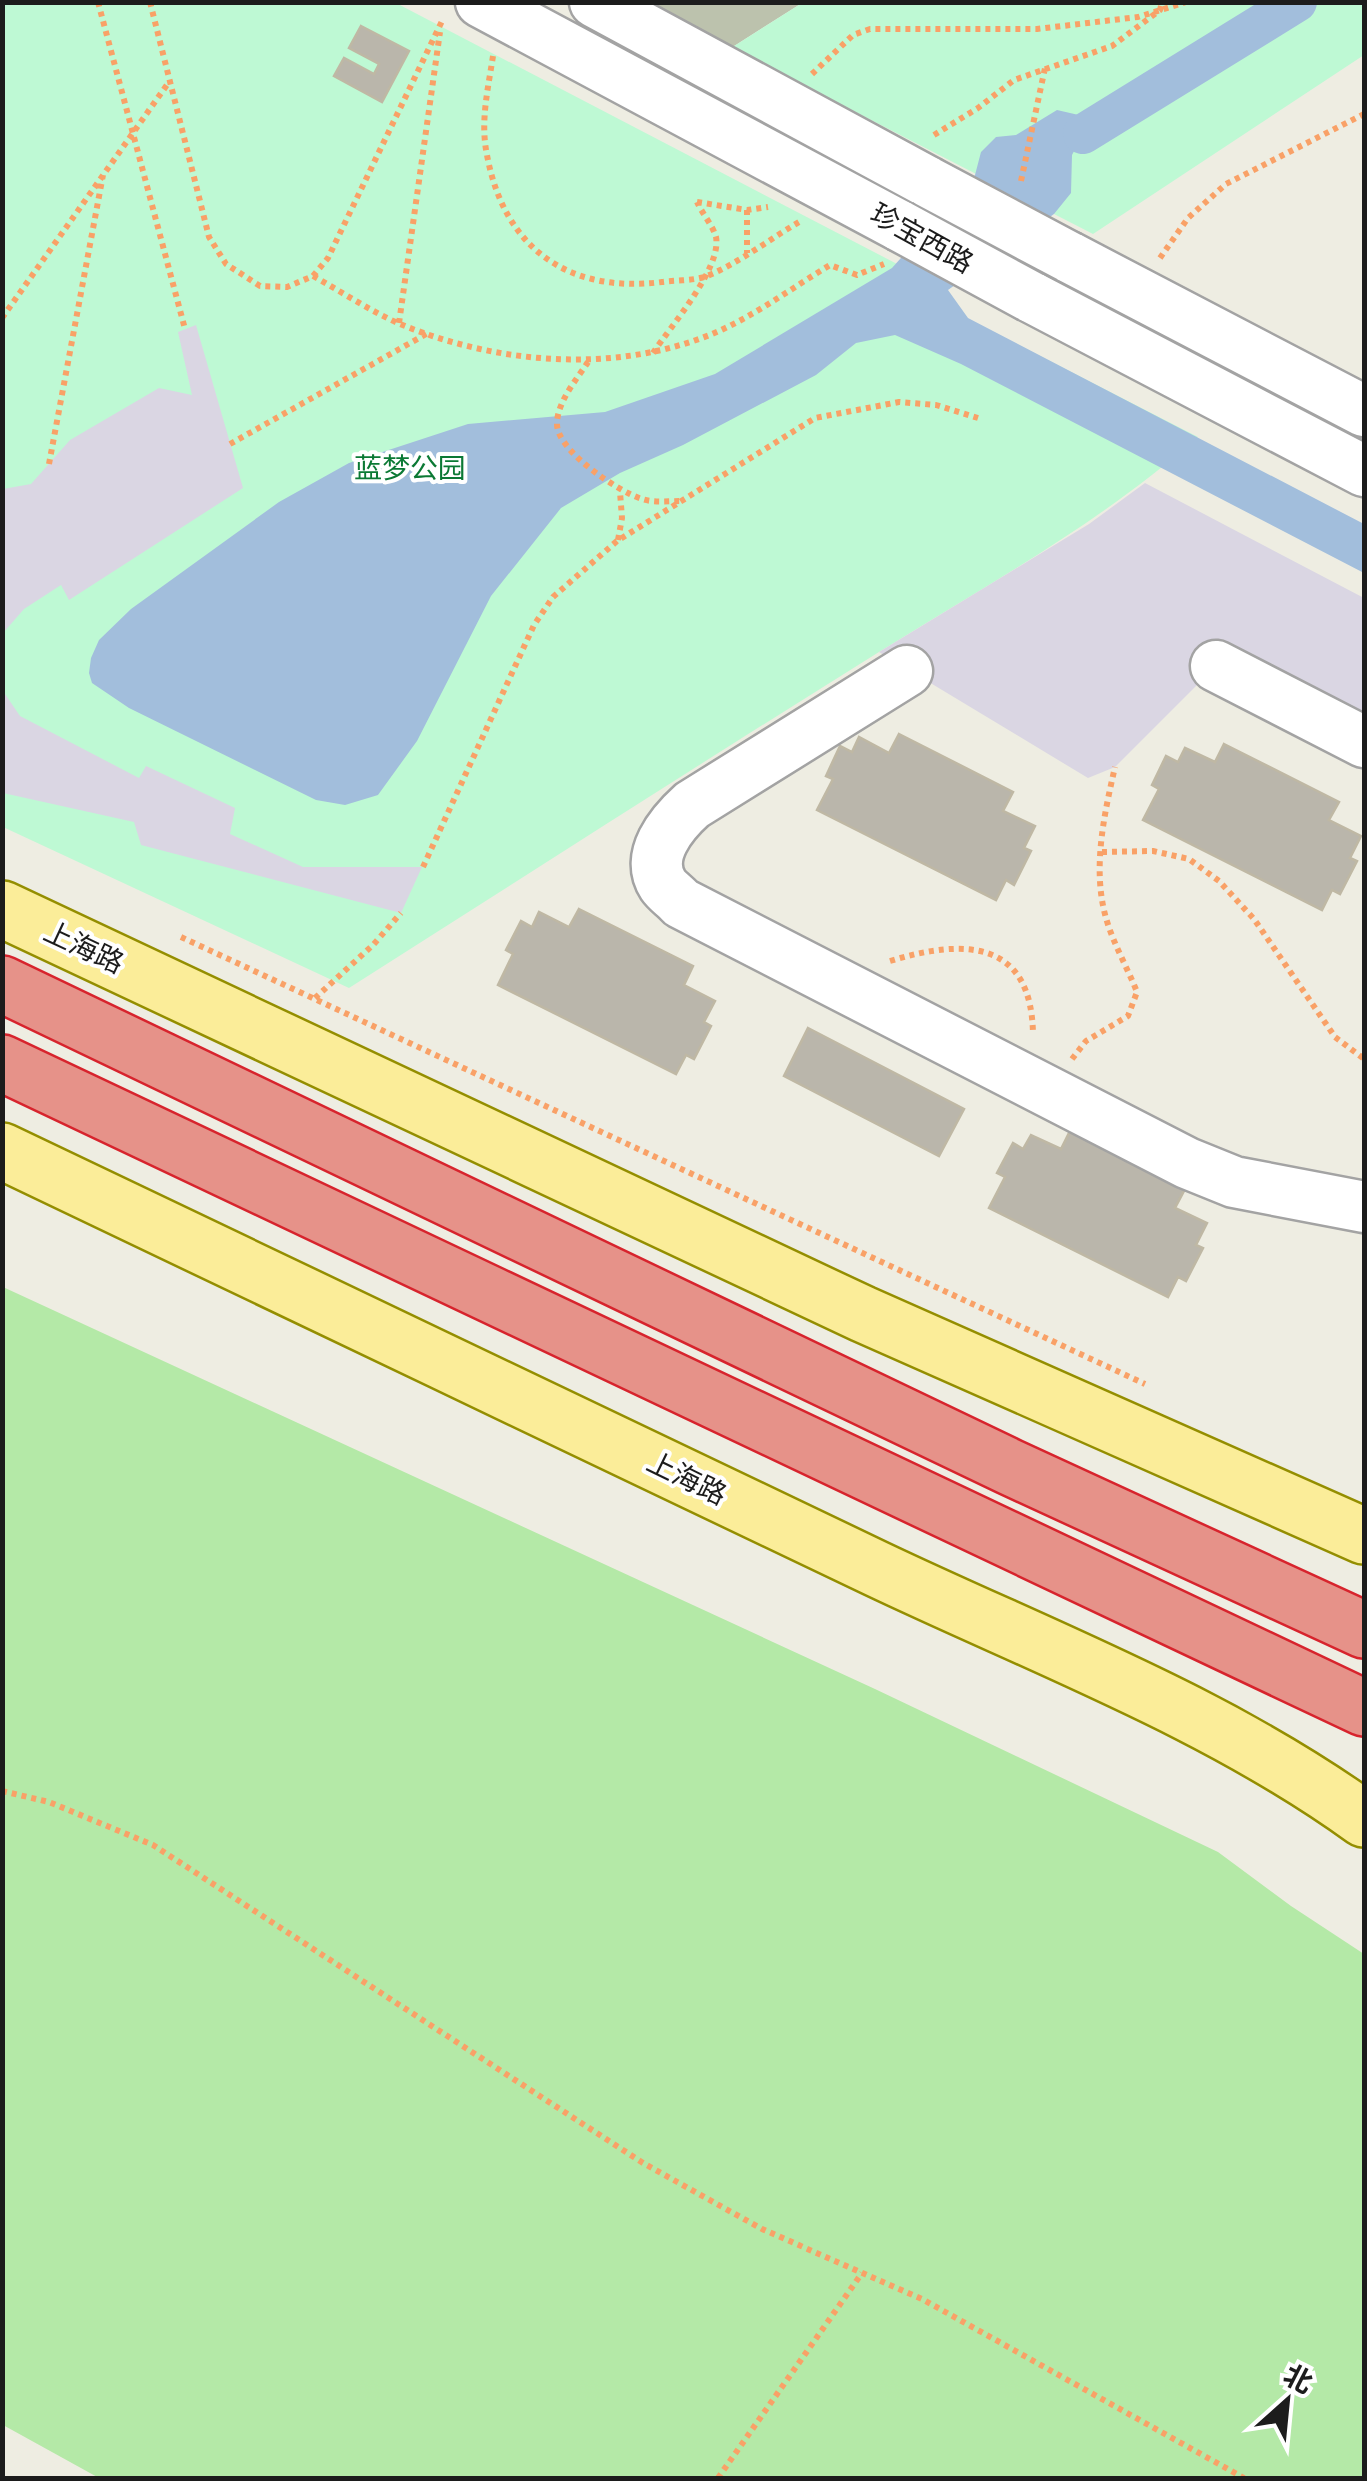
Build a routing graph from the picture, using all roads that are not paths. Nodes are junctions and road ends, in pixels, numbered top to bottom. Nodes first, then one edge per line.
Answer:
1 (595, 2) edge
2 (471, 5) edge
3 (1364, 411) edge
4 (1364, 471) edge
5 (1216, 666) dead end
6 (906, 670) dead end
7 (1364, 742) edge
8 (2, 909) edge
9 (2, 984) edge
10 (2, 1062) edge
11 (2, 1152) edge
12 (1364, 1206) edge
13 (1364, 1536) edge
14 (1274, 1588) junction
15 (1364, 1619) edge
16 (1364, 1630) edge
17 (1270, 1664) junction
18 (1364, 1708) edge
19 (1364, 1738) edge
20 (1364, 1819) edge

1 - 3 street, 珍宝西路, bridge
2 - 4 street, 珍宝西路, bridge
5 - 7 street
6 - 12 street
8 - 13 main road, 上海路
9 - 14 highway
10 - 17 highway
11 - 20 main road, 上海路
14 - 15 highway
14 - 16 highway
17 - 18 highway
17 - 19 highway

